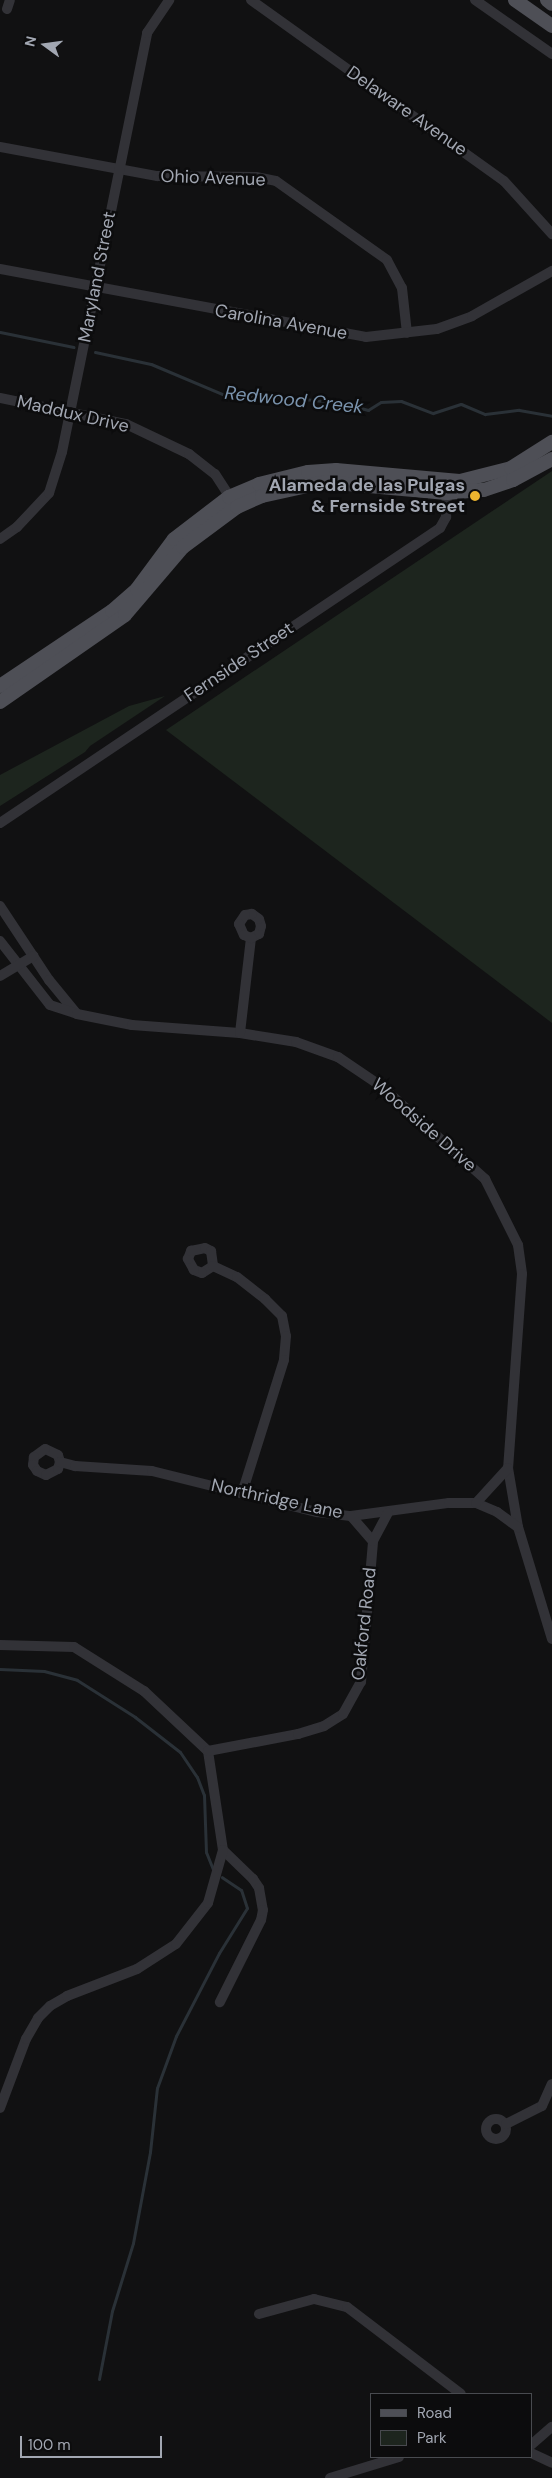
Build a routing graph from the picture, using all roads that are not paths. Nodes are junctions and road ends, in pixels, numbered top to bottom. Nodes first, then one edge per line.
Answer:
1 (169, 0) edge
2 (251, 0) edge
3 (475, 0) edge
4 (515, 0) edge
5 (547, 0) edge
6 (552, 4) edge
7 (552, 26) edge
8 (552, 54) edge
9 (0, 147) edge
10 (118, 170) junction
11 (552, 234) edge
12 (0, 269) edge
13 (552, 271) edge
14 (94, 288) junction
15 (407, 333) junction
16 (0, 398) edge
17 (72, 410) junction
18 (552, 442) edge
19 (552, 459) edge
20 (447, 487) junction
21 (233, 502) junction
22 (0, 539) edge
23 (0, 686) edge
24 (0, 702) edge
25 (0, 823) edge
26 (0, 906) edge
27 (251, 938) dead end
28 (0, 941) edge
29 (33, 956) junction
30 (16, 966) junction
31 (0, 976) edge
32 (76, 1014) junction
33 (240, 1033) junction
34 (213, 1266) dead end
35 (60, 1462) dead end
36 (508, 1468) junction
37 (242, 1493) junction
38 (476, 1504) junction
39 (388, 1513) junction
40 (351, 1516) junction
41 (518, 1527) junction
42 (373, 1541) junction
43 (552, 1639) edge
44 (0, 1645) edge
45 (208, 1751) junction
46 (223, 1850) junction
47 (220, 2002) dead end
48 (552, 2084) edge
49 (0, 2108) edge
50 (506, 2124) dead end
51 (260, 2314) dead end
52 (460, 2393) edge
53 (552, 2427) edge
54 (532, 2444) edge
55 (532, 2453) edge
56 (396, 2458) edge
57 (552, 2463) edge
58 (330, 2478) edge

1 - 10 street, Maryland Street
2 - 11 street, Delaware Avenue
3 - 8 street
4 - 7 main road
5 - 6 main road
9 - 10 street, Ohio Avenue
10 - 14 street, Maryland Street
10 - 15 street, Ohio Avenue
12 - 14 street, Carolina Avenue
13 - 15 street, Carolina Avenue
14 - 15 street, Carolina Avenue
14 - 17 street, Maryland Street
16 - 17 street, Maddux Drive
17 - 21 street, Maddux Drive
17 - 22 street, Maryland Street
18 - 20 main road
19 - 20 main road
20 - 21 main road
20 - 25 street, Fernside Street
21 - 23 main road
21 - 24 main road
26 - 29 street
27 - 33 street
28 - 30 street, Woodside Drive
29 - 30 street
29 - 32 street
30 - 31 street
30 - 32 street, Woodside Drive
32 - 33 street, Woodside Drive
33 - 36 street, Woodside Drive
34 - 37 street
35 - 37 street, Northridge Lane
36 - 38 street
36 - 41 street, Woodside Drive
37 - 40 street, Northridge Lane
38 - 39 street, Northridge Lane
38 - 41 street, Northridge Lane
39 - 40 street, Northridge Lane
39 - 42 street, Oakford Road
40 - 42 street
41 - 43 street, Woodside Drive
42 - 45 street, Oakford Road
44 - 45 street
45 - 46 street
46 - 47 street
46 - 49 street
48 - 50 street
51 - 52 street
53 - 54 street
55 - 57 street
56 - 58 street

